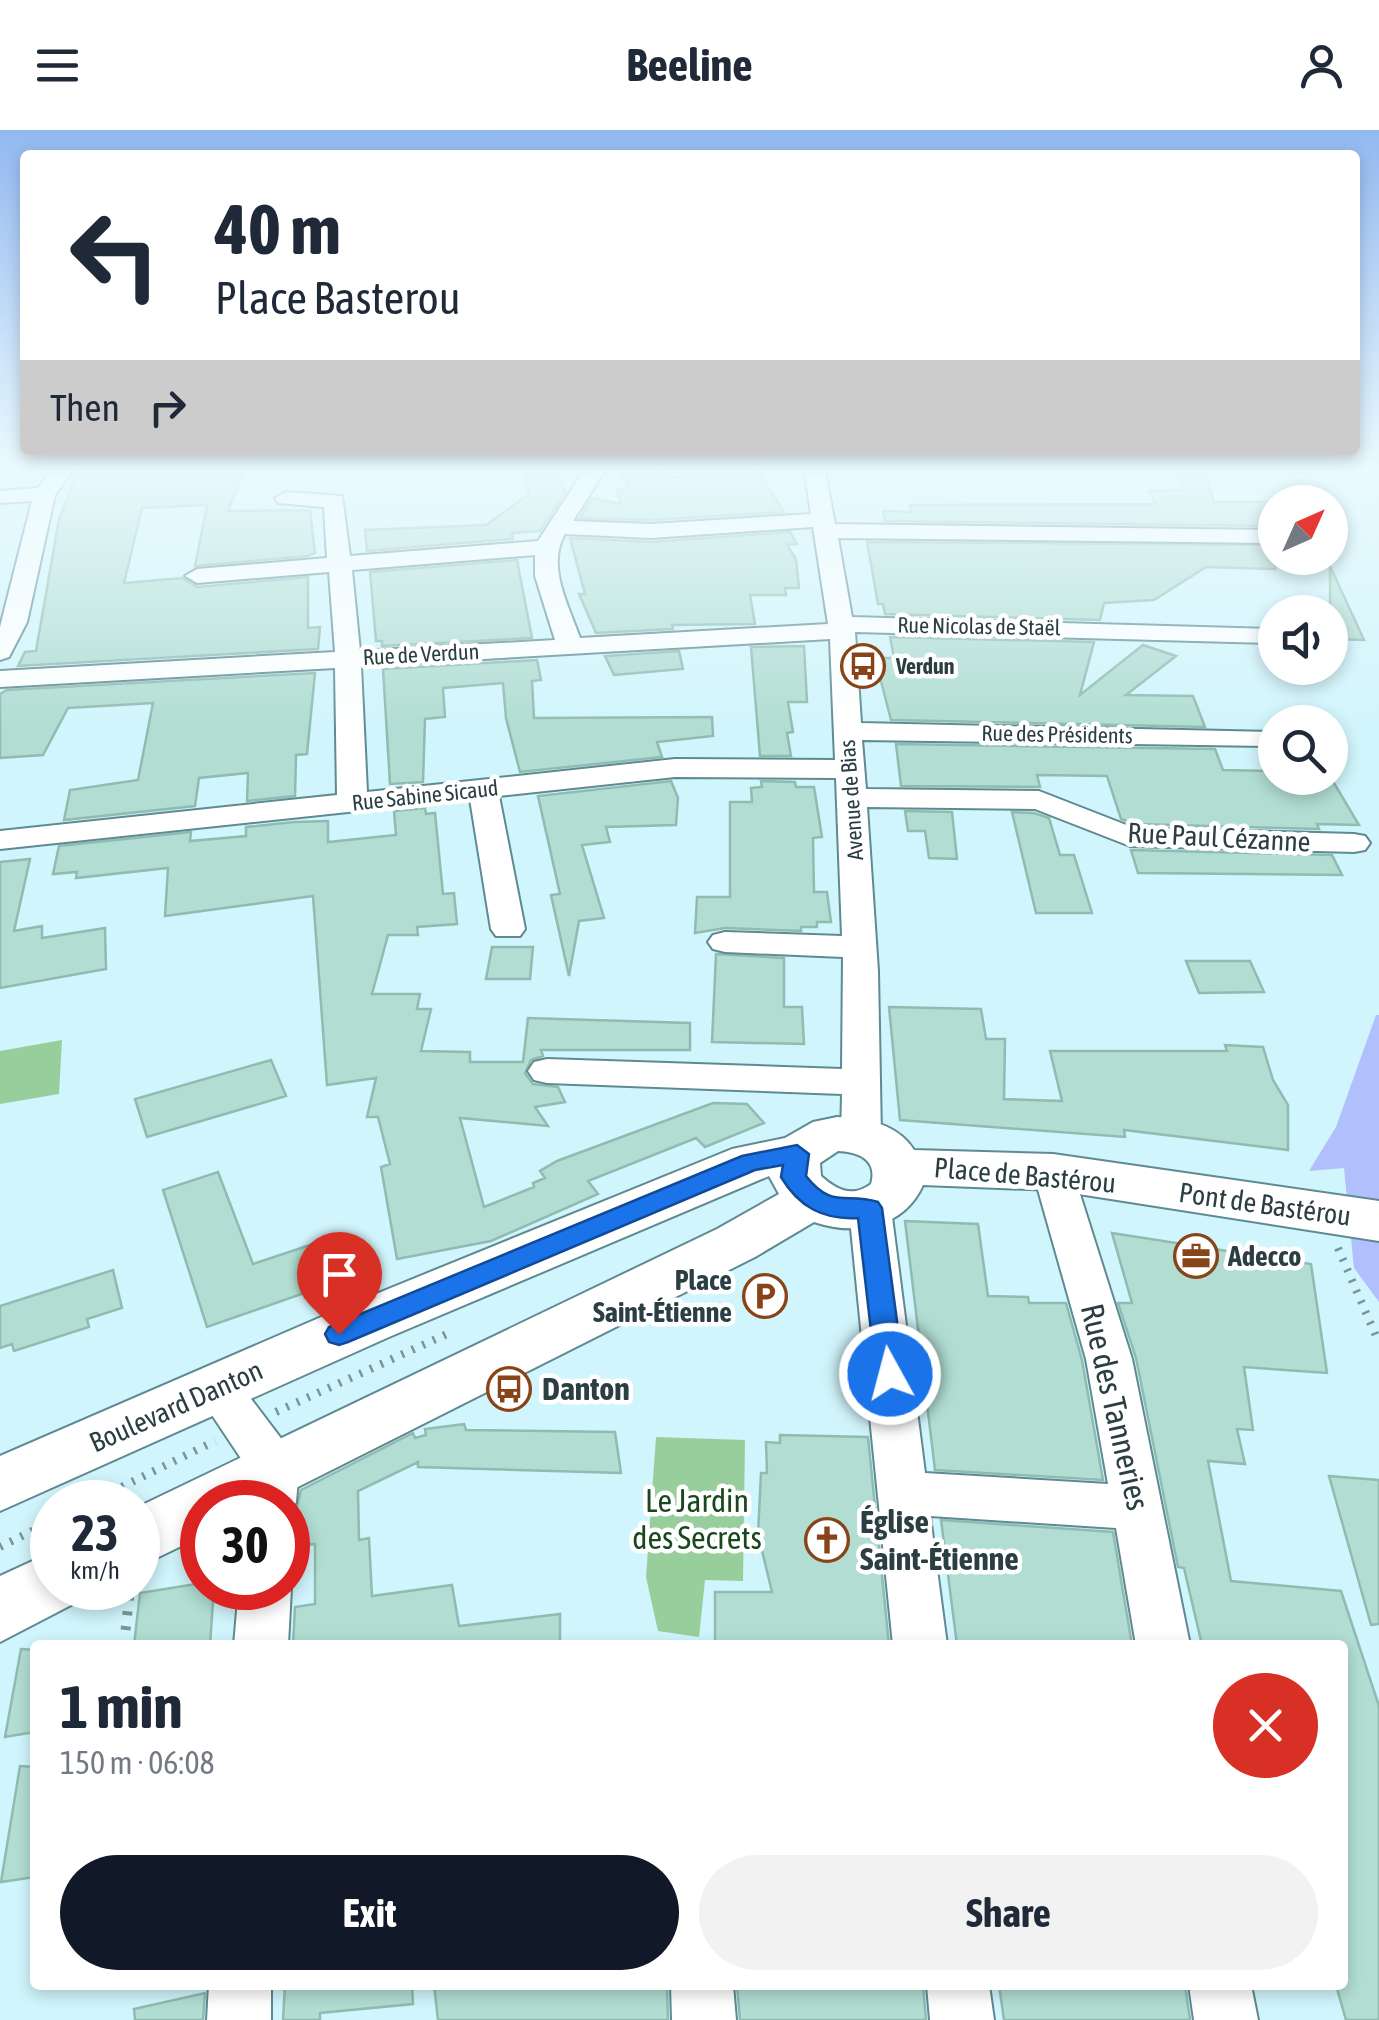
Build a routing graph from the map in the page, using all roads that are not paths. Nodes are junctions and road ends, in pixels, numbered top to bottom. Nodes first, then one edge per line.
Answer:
1 (30, 554) edge
2 (339, 554) edge
3 (417, 554) edge
4 (550, 554) edge
5 (829, 554) edge
6 (340, 564) junction
7 (197, 576) dead end
8 (842, 628) junction
9 (1258, 634) edge
10 (570, 645) junction
11 (0, 652) edge
12 (348, 658) junction
13 (0, 679) edge
14 (846, 731) junction
15 (1258, 738) edge
16 (851, 783) junction
17 (483, 788) junction
18 (352, 802) junction
19 (0, 840) edge
20 (1354, 842) dead end
21 (508, 929) dead end
22 (726, 942) dead end
23 (860, 947) junction
24 (547, 1071) dead end
25 (862, 1082) junction
26 (861, 1136) junction
27 (1053, 1172) junction
28 (804, 1176) junction
29 (1150, 1188) joint
30 (885, 1189) junction
31 (1379, 1221) edge
32 (253, 1446) edge
33 (225, 1480) edge
34 (0, 1484) edge
35 (903, 1493) junction
36 (1138, 1508) junction
37 (30, 1594) edge
38 (263, 1610) edge
39 (0, 1611) edge
40 (261, 1640) edge
41 (919, 1640) edge
42 (1162, 1640) edge
43 (240, 1990) edge
44 (702, 1990) edge
45 (959, 1990) edge
46 (1221, 1990) edge
47 (239, 2020) edge
48 (704, 2020) edge
49 (962, 2020) edge
50 (1226, 2020) edge

1 - 11 street
2 - 6 street
3 - 6 street
4 - 10 street
5 - 8 street, Avenue de Bias
6 - 7 street
6 - 12 street
8 - 9 street, Rue Nicolas de Staël
8 - 10 street, Rue de Verdun
8 - 14 street, Avenue de Bias
10 - 12 street, Rue de Verdun
12 - 13 street, Rue de Verdun
12 - 18 street
14 - 15 street, Rue des Présidents
14 - 16 street, Avenue de Bias
16 - 17 street, Rue Sabine Sicaud
16 - 20 street, Rue Paul Cézanne
16 - 23 street, Avenue de Bias
17 - 18 street, Rue Sabine Sicaud
17 - 21 street
18 - 19 street, Rue Sabine Sicaud
22 - 23 street
23 - 25 street, Avenue de Bias
24 - 25 street
25 - 26 street, Avenue de Bias
26 - 28 main road
26 - 30 main road
27 - 29 main road, Place de Bastérou
27 - 30 main road, Place de Bastérou
27 - 36 street, Rue des Tanneries
28 - 30 main road
28 - 32 main road, Boulevard Danton
28 - 32 main road, Boulevard Danton
29 - 31 main road, Pont de Bastérou
30 - 35 street
32 - 33 main road, Boulevard Danton
32 - 34 main road, Boulevard Danton
35 - 36 street
35 - 41 street
36 - 42 street, Rue des Tanneries
37 - 39 main road
38 - 40 street
43 - 47 street
44 - 48 street
45 - 49 street
46 - 50 street

